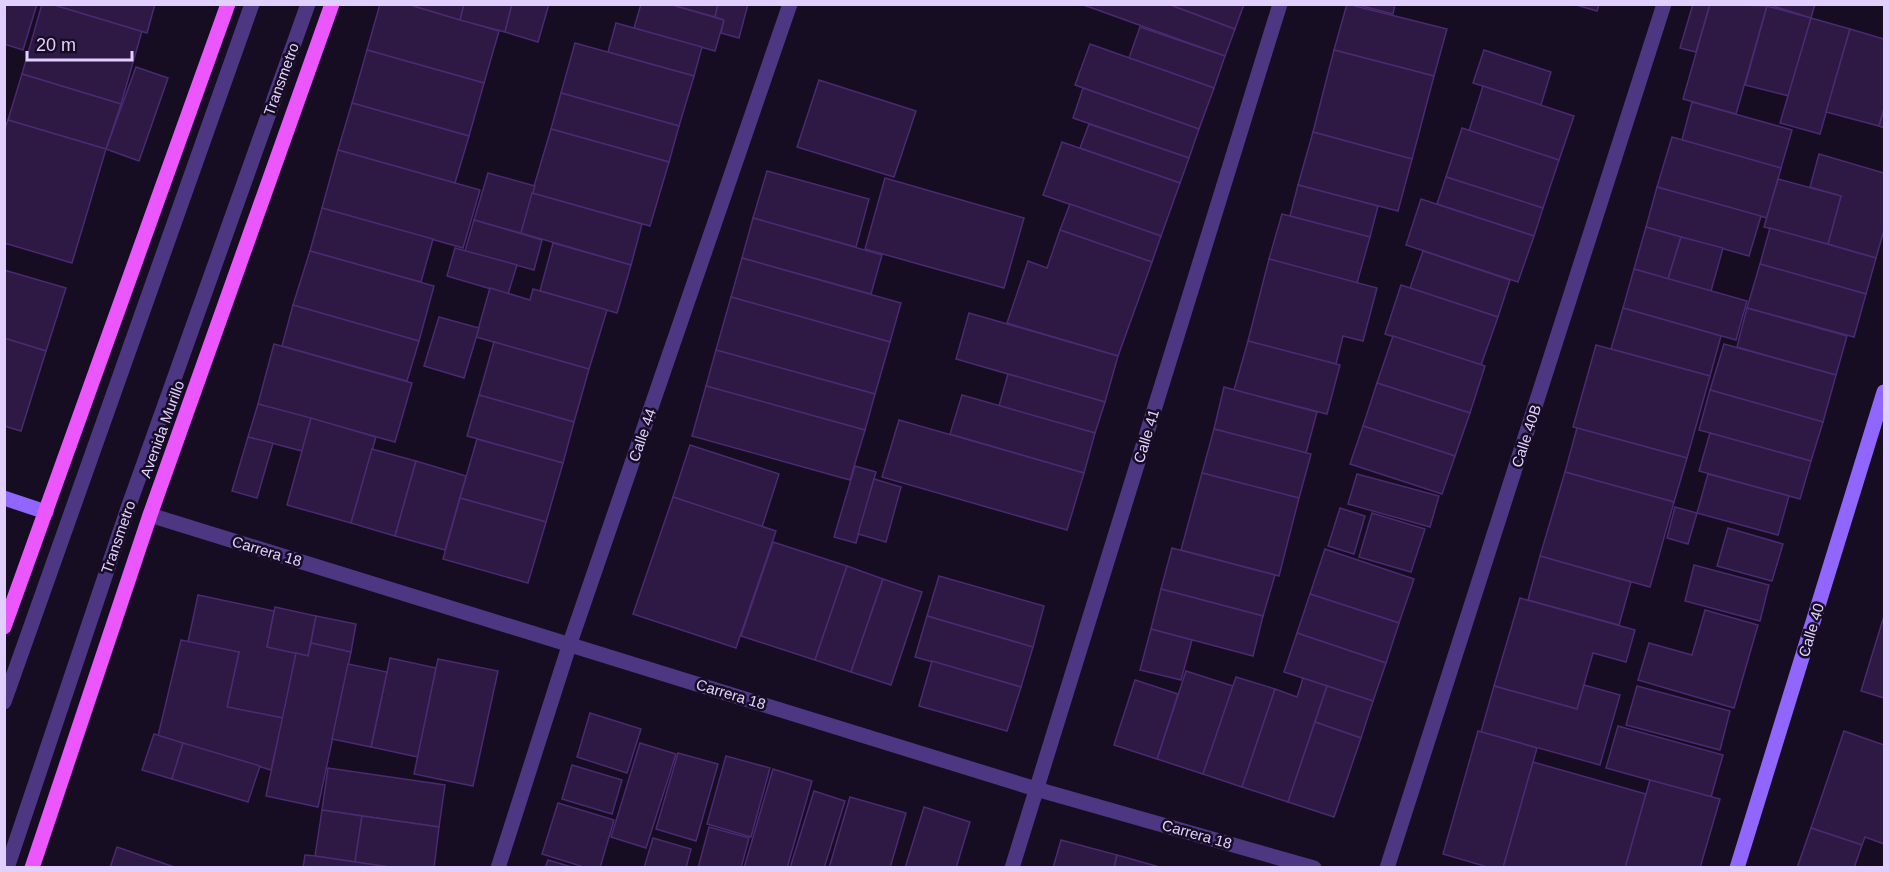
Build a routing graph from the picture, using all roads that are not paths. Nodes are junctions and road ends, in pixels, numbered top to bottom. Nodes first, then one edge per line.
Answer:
1 (228, 4) edge
2 (252, 4) edge
3 (308, 4) edge
4 (332, 4) edge
5 (790, 4) edge
6 (1280, 4) edge
7 (1664, 4) edge
8 (1884, 392) edge
9 (4, 498) edge
10 (46, 512) junction
11 (150, 515) junction
12 (4, 627) edge
13 (570, 643) junction
14 (4, 702) edge
15 (1036, 789) junction
16 (7, 867) edge
17 (32, 867) edge
18 (498, 867) edge
19 (1012, 867) edge
20 (1314, 867) edge
21 (1387, 867) edge
22 (1737, 867) edge

1 - 10 main road
2 - 14 street
3 - 16 street, Transmetro
4 - 11 main road, Avenida Murillo
5 - 13 street, Calle 44
6 - 15 street, Calle 41
7 - 21 street, Calle 40B
8 - 22 street, Calle 40
9 - 10 street
10 - 12 main road
11 - 13 street, Carrera 18
11 - 17 main road, Avenida Murillo
13 - 15 street, Carrera 18
13 - 18 street, Calle 44
15 - 19 street, Calle 41
15 - 20 street, Carrera 18

